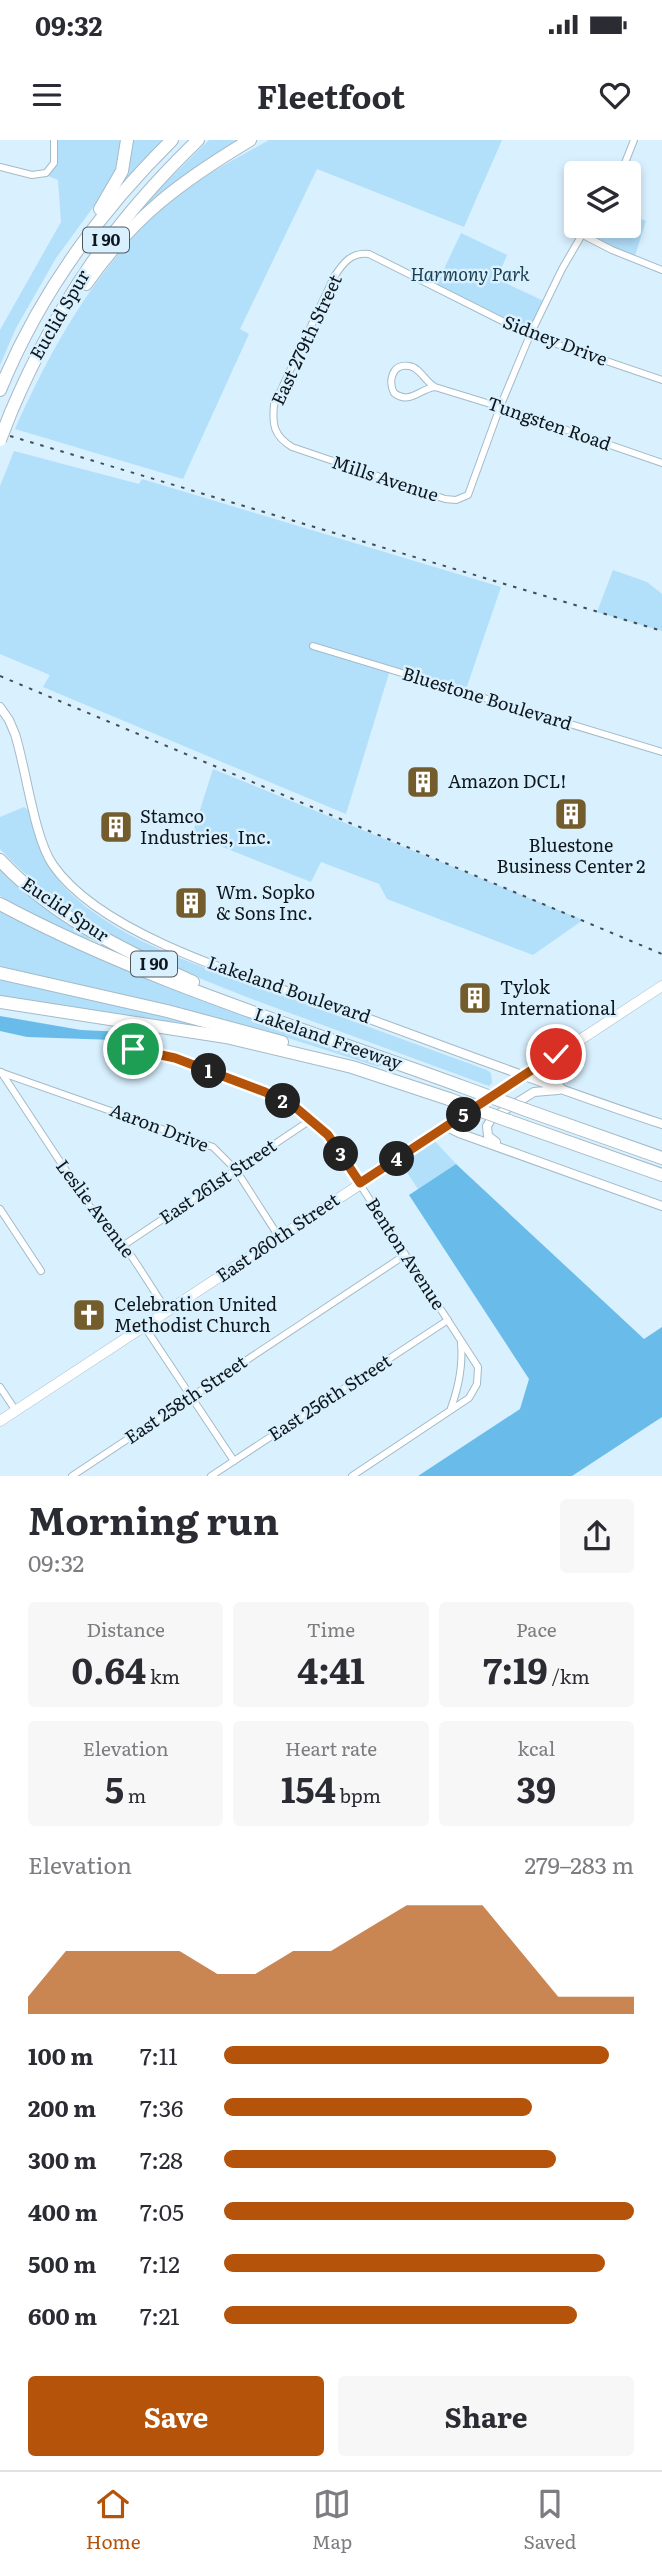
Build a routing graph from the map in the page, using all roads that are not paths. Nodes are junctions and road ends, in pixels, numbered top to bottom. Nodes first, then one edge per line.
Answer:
1 (54, 140) edge
2 (127, 140) edge
3 (172, 140) edge
4 (198, 140) edge
5 (250, 140) edge
6 (634, 140) edge
7 (626, 161) edge
8 (0, 167) edge
9 (579, 238) edge
10 (589, 238) edge
11 (78, 249) junction
12 (376, 258) joint
13 (662, 270) edge
14 (530, 335) junction
15 (36, 356) junction
16 (662, 380) edge
17 (435, 387) junction
18 (0, 390) edge
19 (500, 407) junction
20 (0, 440) edge
21 (292, 447) joint
22 (662, 463) edge
23 (313, 646) dead end
24 (0, 708) edge
25 (662, 752) edge
26 (0, 860) edge
27 (0, 904) edge
28 (0, 973) edge
29 (662, 986) edge
30 (0, 1002) edge
31 (326, 1037) junction
32 (134, 1051) dead end
33 (556, 1054) junction
34 (352, 1067) junction
35 (0, 1072) edge
36 (523, 1076) junction
37 (563, 1091) junction
38 (312, 1119) junction
39 (662, 1124) edge
40 (447, 1126) junction
41 (503, 1148) junction
42 (662, 1158) edge
43 (236, 1170) junction
44 (662, 1177) edge
45 (360, 1183) junction
46 (662, 1206) edge
47 (0, 1209) edge
48 (3, 1219) edge
49 (279, 1237) junction
50 (124, 1245) junction
51 (405, 1255) junction
52 (41, 1271) dead end
53 (167, 1311) junction
54 (448, 1320) junction
55 (145, 1326) junction
56 (461, 1342) junction
57 (0, 1387) edge
58 (191, 1396) junction
59 (451, 1410) junction
60 (16, 1411) junction
61 (0, 1421) edge
62 (234, 1461) junction
63 (72, 1476) edge
64 (212, 1476) edge
65 (352, 1476) edge

1 - 8 street
2 - 11 highway
3 - 11 highway, Euclid Spur / I 90
4 - 15 highway, Euclid Spur / I 90
5 - 15 highway
6 - 7 street
9 - 14 street
10 - 13 street
11 - 18 highway, Euclid Spur / I 90
12 - 14 street, Sidney Drive
12 - 21 street, East 279th Street
14 - 16 street, Sidney Drive
14 - 19 street
15 - 20 highway, Euclid Spur / I 90, bridge
17 - 17 street, Tungsten Road
17 - 19 street, Tungsten Road
19 - 21 street, Mills Avenue
19 - 22 street, Tungsten Road
23 - 25 street, Bluestone Boulevard
24 - 36 street, Lakeland Boulevard
26 - 31 highway, Euclid Spur / I 90
27 - 31 highway, Lakeland Freeway
28 - 34 highway, I 90
29 - 33 main road, East 260th Street
30 - 34 highway, Lakeland Freeway
31 - 42 highway, Lakeland Freeway / I 90, bridge
32 - 38 street, Benton Avenue
33 - 36 main road, East 260th Street
33 - 37 street
34 - 44 highway, Lakeland Freeway / I 90, bridge
35 - 43 street, Aaron Drive
35 - 50 street, Leslie Avenue
36 - 37 street, Lakeland Boulevard
36 - 40 main road, East 260th Street
37 - 39 street, Lakeland Boulevard
37 - 41 street
38 - 43 street, East 261st Street
38 - 45 street, Benton Avenue
40 - 41 street
40 - 45 main road, East 260th Street
41 - 46 street
43 - 49 street, Aaron Drive
43 - 50 street, East 261st Street
45 - 49 main road, East 260th Street
45 - 51 street, Benton Avenue
47 - 48 street
48 - 52 street
49 - 53 main road, East 260th Street
50 - 53 street, Leslie Avenue
51 - 54 street, Benton Avenue
51 - 58 street, East 258th Street
53 - 55 main road, East 260th Street
54 - 56 street, Benton Avenue
54 - 62 street, East 256th Street
55 - 58 street
55 - 60 main road, East 260th Street
56 - 59 street
56 - 59 street, Benton Avenue
57 - 60 street
58 - 62 street
58 - 63 street, East 258th Street
59 - 65 street
60 - 61 main road, East 260th Street
62 - 64 street, East 256th Street

